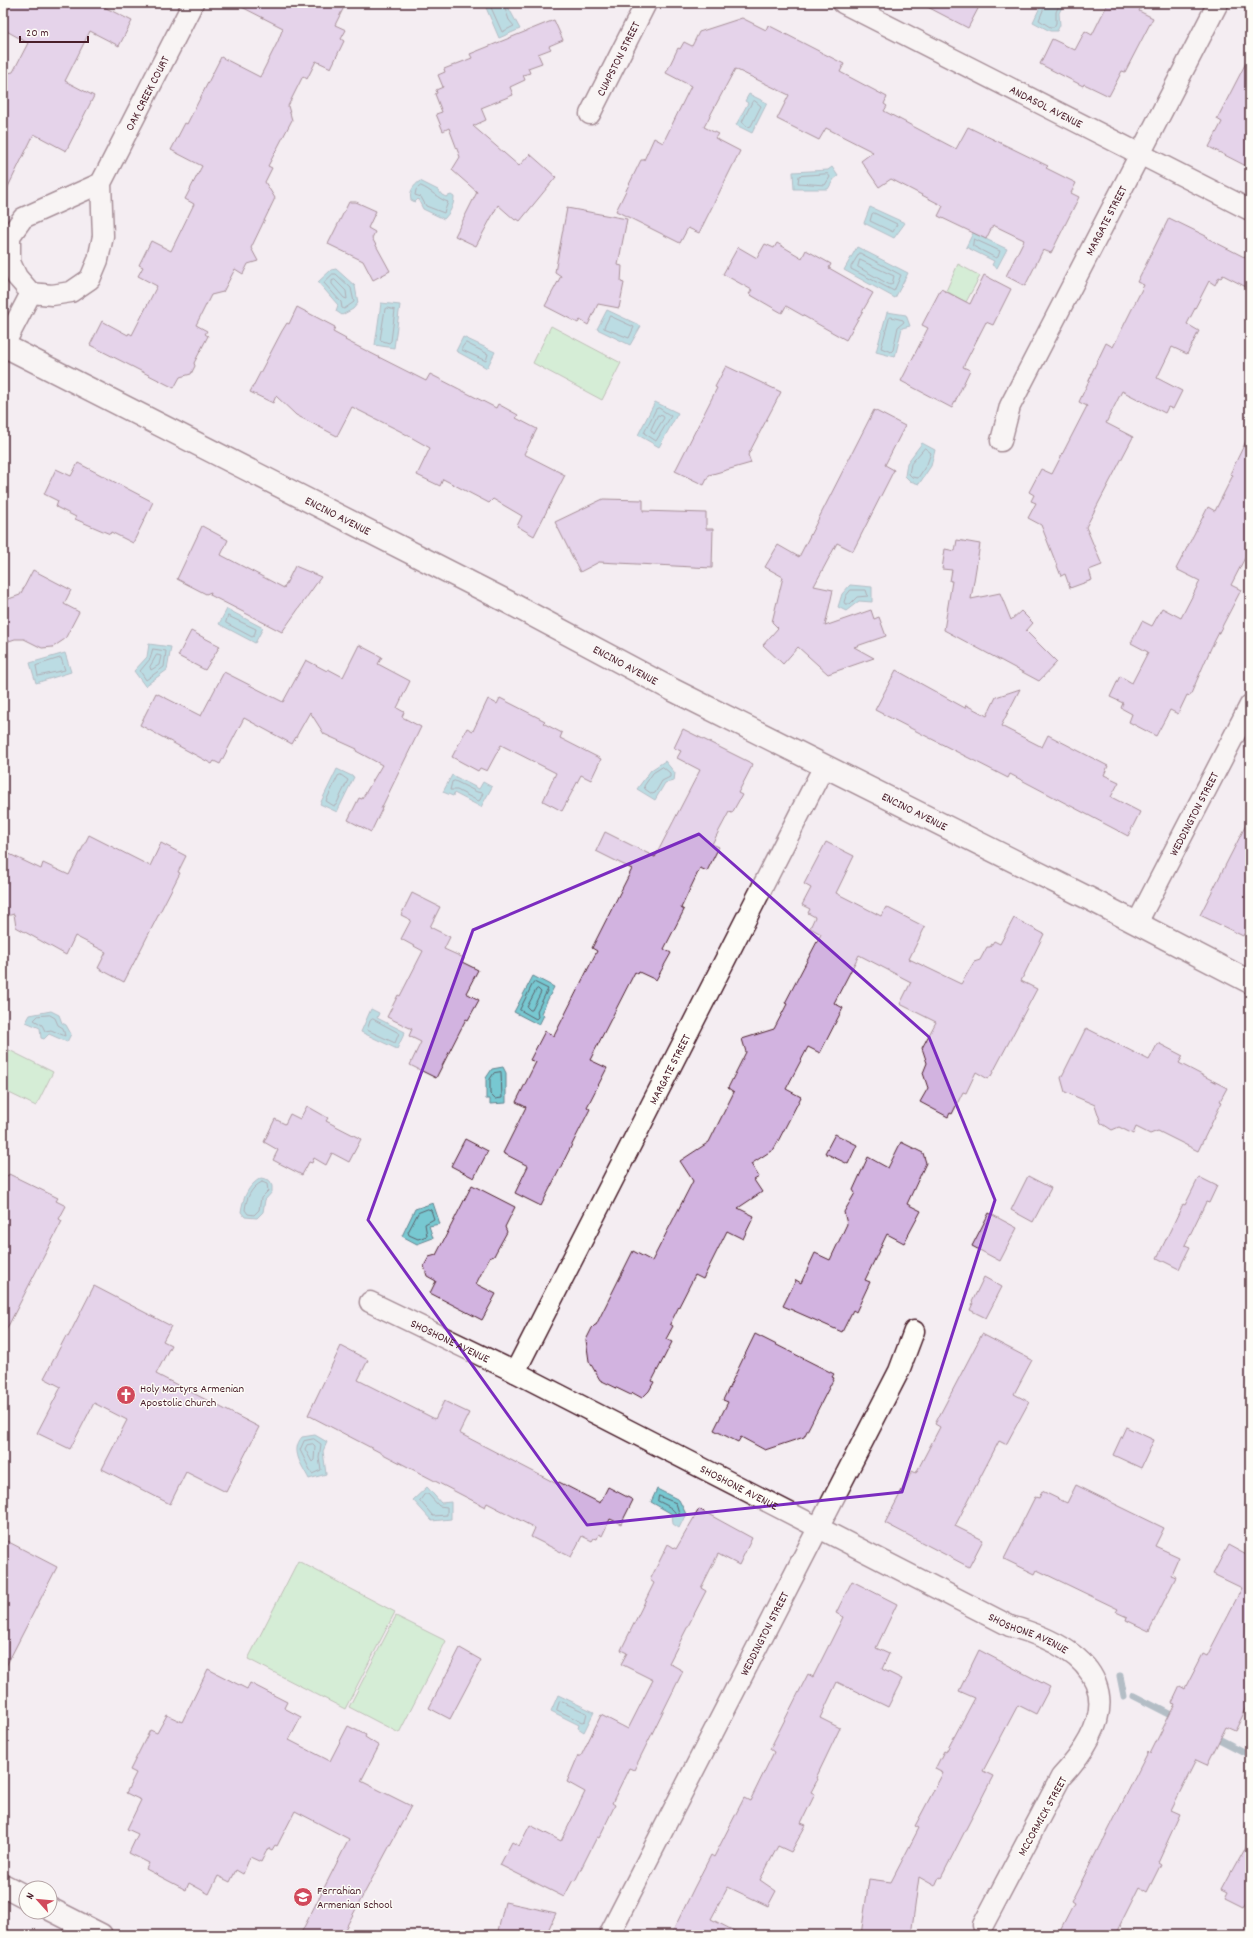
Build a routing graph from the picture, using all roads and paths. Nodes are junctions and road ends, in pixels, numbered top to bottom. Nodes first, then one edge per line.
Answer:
1 (193, 3) edge
2 (646, 3) edge
3 (843, 3) edge
4 (1218, 3) edge
5 (590, 114) dead end
6 (1142, 155) junction
7 (101, 184) junction
8 (1250, 210) edge
9 (31, 293) junction
10 (4, 345) edge
11 (1001, 441) dead end
12 (1250, 705) edge
13 (824, 766) junction
14 (1137, 923) junction
15 (1250, 982) edge
16 (370, 1302) dead end
17 (914, 1331) dead end
18 (515, 1372) junction
19 (819, 1528) junction
20 (1097, 1684) joint
21 (3, 1885) edge
22 (18, 1893) edge
23 (58, 1913) edge
24 (983, 1925) dead end
25 (101, 1935) edge
26 (609, 1935) edge

1 - 7 street, OAK CREEK COURT
2 - 5 street, CUMPSTON STREET
3 - 6 street, ANDASOL AVENUE
4 - 6 street, MARGATE STREET
6 - 8 street, ANDASOL AVENUE
6 - 11 street, MARGATE STREET
7 - 9 street, OAK CREEK COURT
7 - 9 street
9 - 10 street
10 - 13 street, ENCINO AVENUE
12 - 14 street, WEDDINGTON STREET
13 - 14 street, ENCINO AVENUE
13 - 18 street, MARGATE STREET
14 - 15 street, ENCINO AVENUE
16 - 18 street, SHOSHONE AVENUE
17 - 19 street, WEDDINGTON STREET
18 - 19 street, SHOSHONE AVENUE
19 - 20 street, SHOSHONE AVENUE
19 - 26 street, WEDDINGTON STREET
20 - 24 street, MCCORMICK STREET
21 - 22 street
23 - 25 street

